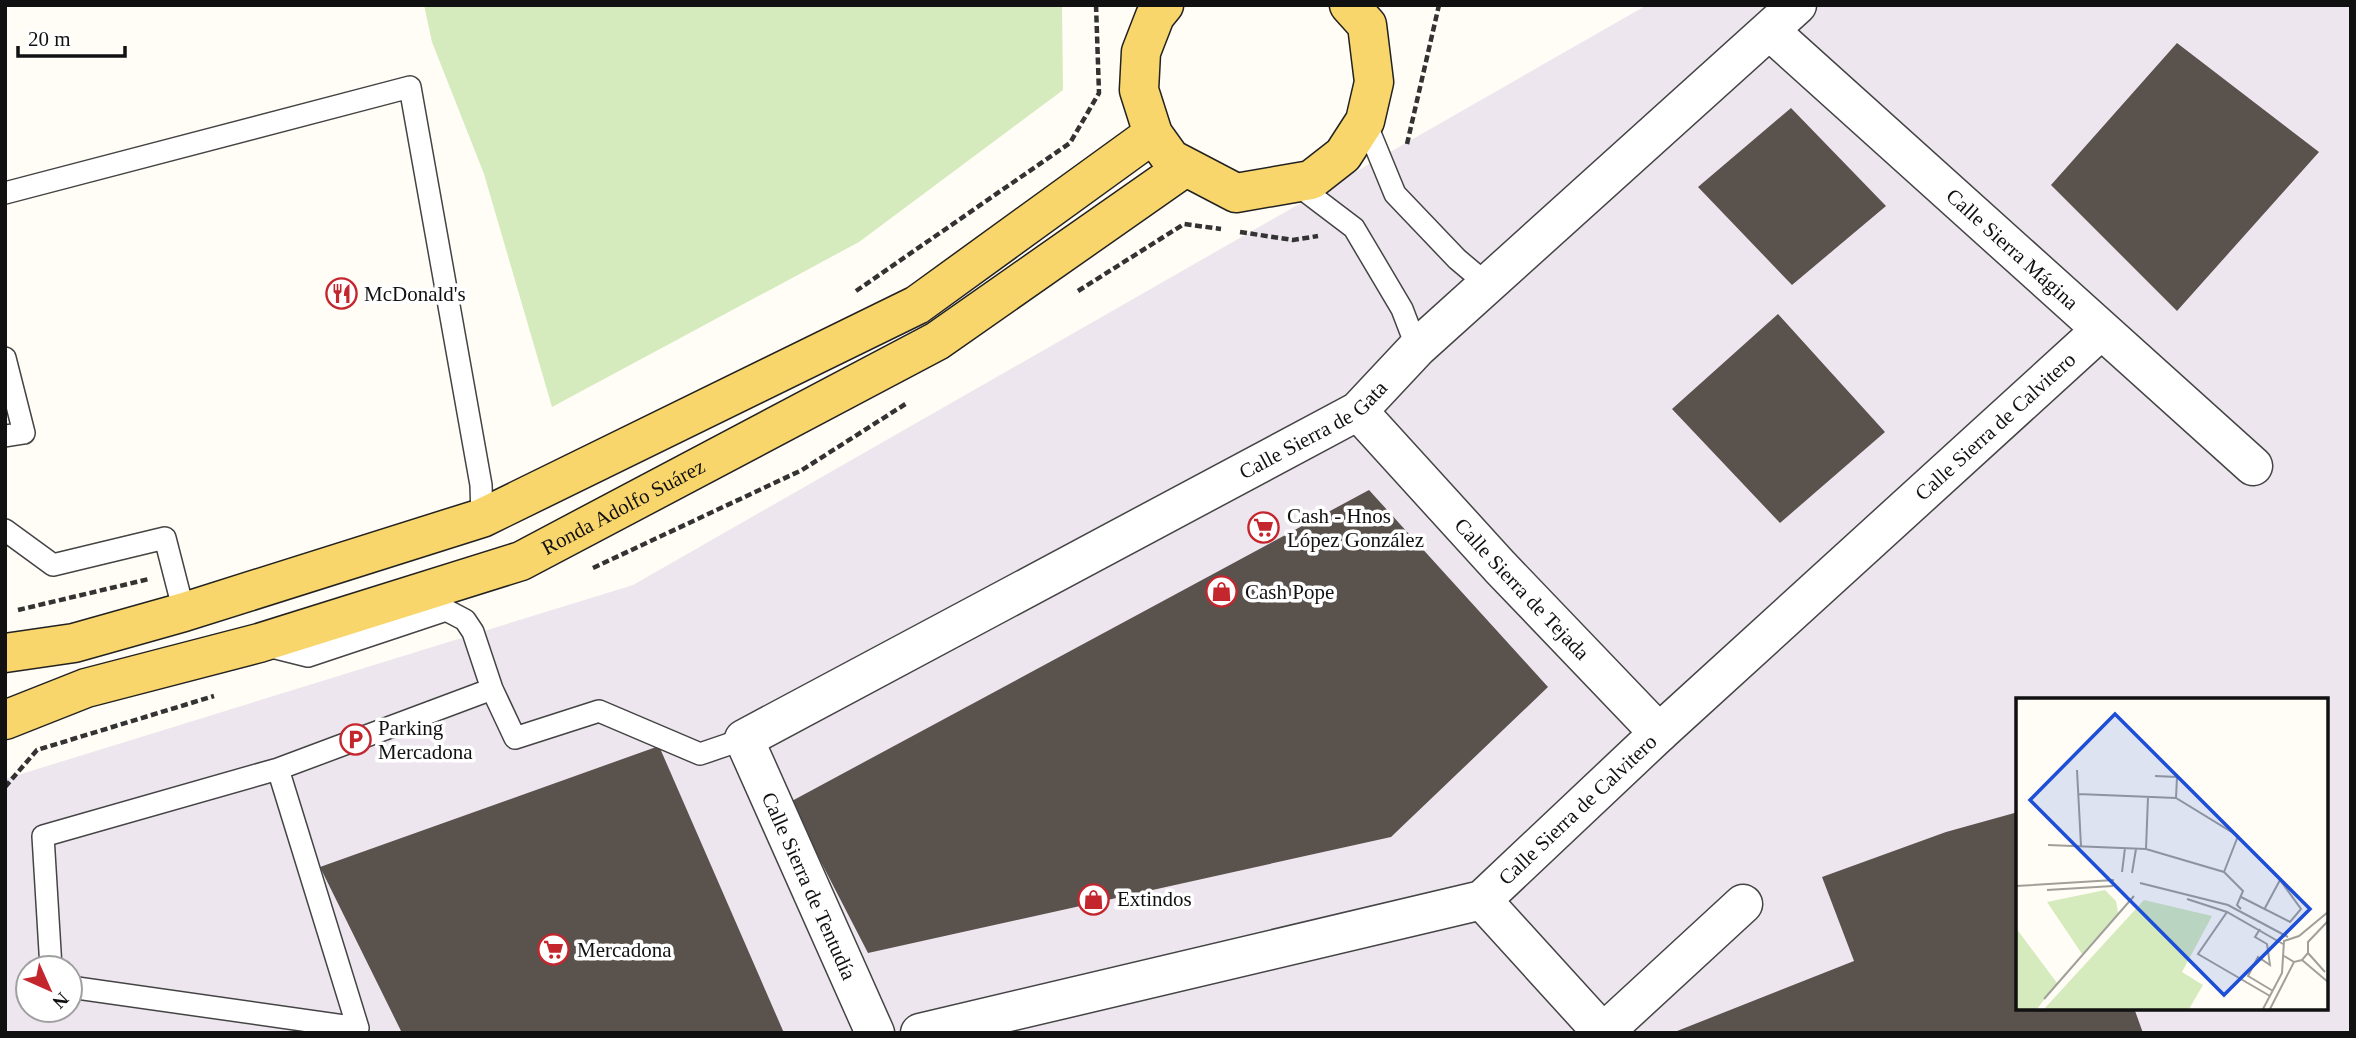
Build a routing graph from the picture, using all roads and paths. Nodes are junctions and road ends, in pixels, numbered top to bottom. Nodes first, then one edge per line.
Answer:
1 (1096, 5) edge
2 (1135, 5) edge
3 (1164, 5) edge
4 (1797, 5) edge
5 (1367, 12) edge
6 (1770, 31) junction
7 (1141, 52) junction
8 (1365, 121) junction
9 (1153, 134) junction
10 (1185, 168) junction
11 (1296, 184) junction
12 (5, 192) edge
13 (1489, 286) junction
14 (853, 292) dead end
15 (2100, 331) junction
16 (1417, 348) junction
17 (5, 358) edge
18 (1358, 411) junction
19 (5, 436) edge
20 (2253, 466) dead end
21 (482, 518) junction
22 (5, 530) edge
23 (174, 573) junction
24 (184, 612) junction
25 (5, 614) edge
26 (259, 643) junction
27 (5, 653) edge
28 (492, 690) junction
29 (5, 720) edge
30 (1659, 733) junction
31 (744, 739) junction
32 (278, 769) junction
33 (1482, 900) junction
34 (1743, 904) dead end
35 (50, 954) edge
36 (84, 989) edge
37 (875, 1033) edge
38 (920, 1033) edge

1 - 14 path
2 - 7 lane
3 - 7 main road
4 - 6 street, Calle Sierra de Gata
5 - 8 main road
6 - 13 street, Calle Sierra de Gata
6 - 15 street, Calle Sierra Mágina
7 - 9 main road
8 - 11 main road
8 - 13 lane
9 - 10 main road
9 - 21 main road
10 - 11 main road
10 - 26 main road, Ronda Adolfo Suárez
11 - 16 lane
12 - 21 lane
13 - 16 street, Calle Sierra de Gata
15 - 20 street, Calle Sierra Mágina
15 - 30 street, Calle Sierra de Calvitero
16 - 18 street, Calle Sierra de Gata
17 - 19 lane
18 - 30 street, Calle Sierra de Tejada
18 - 31 street, Calle Sierra de Gata
21 - 24 main road
22 - 23 lane
23 - 24 lane
23 - 25 path
24 - 27 main road
26 - 28 lane
26 - 29 main road, Ronda Adolfo Suárez
28 - 31 lane
28 - 32 lane
30 - 33 street, Calle Sierra de Calvitero
31 - 37 street, Calle Sierra de Tentudía
32 - 35 lane
32 - 36 lane
33 - 34 street
33 - 38 street, Calle Sierra de Calvitero

